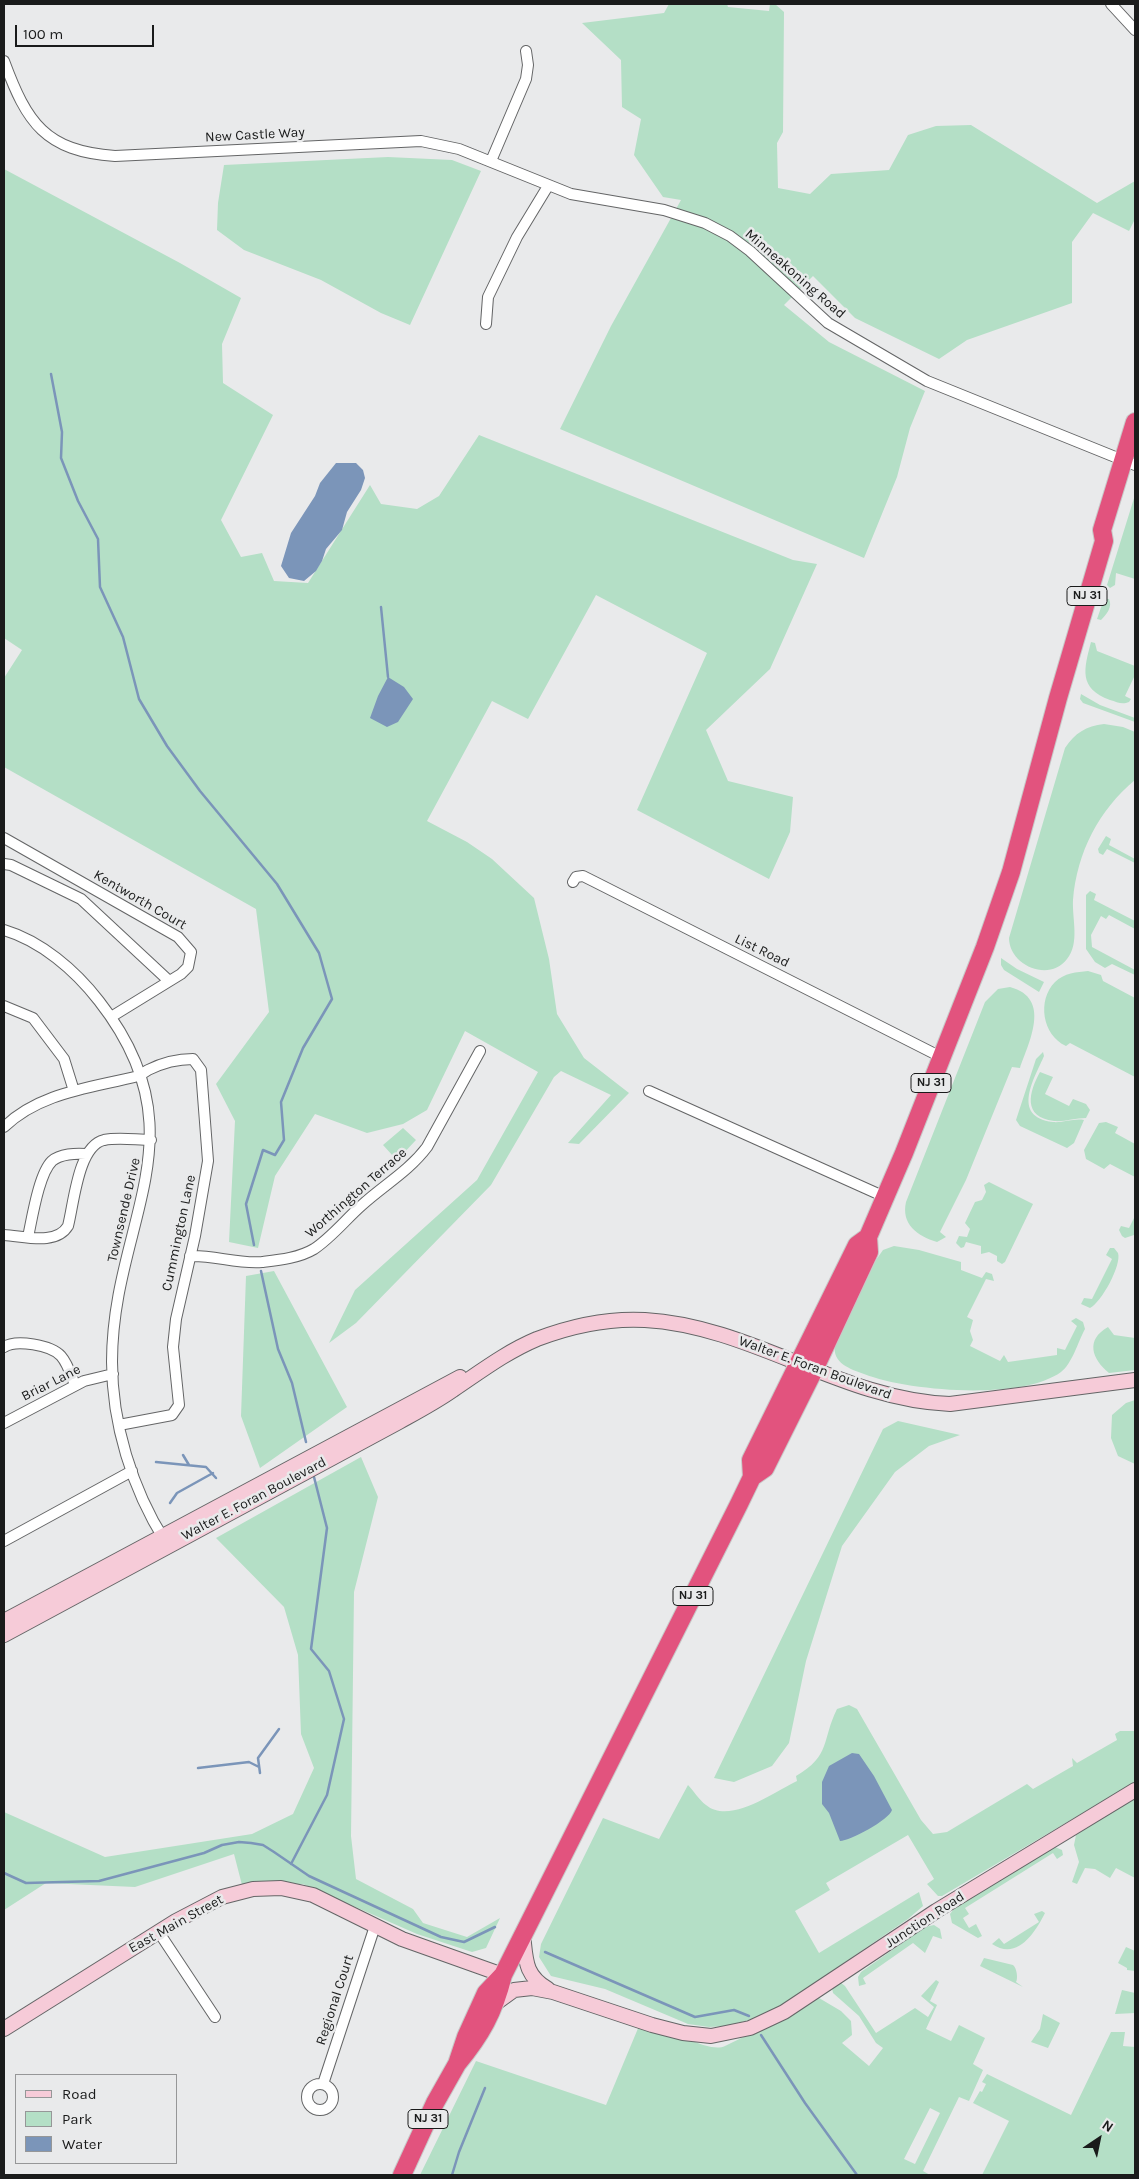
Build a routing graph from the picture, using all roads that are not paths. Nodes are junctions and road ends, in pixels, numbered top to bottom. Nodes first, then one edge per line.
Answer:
1 (1111, 4) edge
2 (1135, 30) edge
3 (526, 51) dead end
4 (4, 61) edge
5 (491, 161) junction
6 (548, 186) junction
7 (486, 324) dead end
8 (1135, 422) edge
9 (1132, 463) edge
10 (4, 838) edge
11 (4, 864) edge
12 (573, 882) dead end
13 (4, 930) edge
14 (168, 980) junction
15 (4, 1006) edge
16 (111, 1016) junction
17 (480, 1051) dead end
18 (941, 1057) junction
19 (141, 1075) junction
20 (74, 1091) junction
21 (649, 1091) dead end
22 (4, 1127) edge
23 (151, 1140) junction
24 (86, 1154) junction
25 (885, 1197) junction
26 (4, 1235) edge
27 (28, 1237) junction
28 (190, 1256) junction
29 (4, 1347) edge
30 (807, 1367) junction
31 (112, 1374) junction
32 (1135, 1380) edge
33 (75, 1385) junction
34 (4, 1423) edge
35 (119, 1425) junction
36 (132, 1472) junction
37 (4, 1541) edge
38 (166, 1542) junction
39 (4, 1621) edge
40 (4, 1635) edge
41 (1135, 1790) edge
42 (375, 1926) junction
43 (158, 1931) junction
44 (523, 1934) junction
45 (503, 1974) junction
46 (553, 1992) junction
47 (496, 2003) junction
48 (215, 2017) dead end
49 (4, 2029) edge
50 (457, 2064) junction
51 (323, 2084) dead end
52 (402, 2175) edge

1 - 2 street
3 - 5 street
4 - 5 street, New Castle Way
5 - 6 street, New Castle Way
6 - 7 street
6 - 9 street, Minneakoning Road
8 - 9 highway, NJ 31
9 - 18 highway, NJ 31
10 - 14 street, Kentworth Court
11 - 14 street
12 - 18 street, List Road
13 - 16 street, Townsende Drive
14 - 16 street, Kentworth Court
15 - 20 street
16 - 19 street, Townsende Drive
17 - 28 street, Worthington Terrace
18 - 25 highway, NJ 31
19 - 20 street
19 - 23 street, Townsende Drive
19 - 28 street, Cummington Lane
20 - 22 street
21 - 25 street
23 - 24 street
23 - 31 street, Townsende Drive
24 - 27 street
24 - 27 street
25 - 30 highway, NJ 31
26 - 27 street
28 - 35 street, Cummington Lane
29 - 33 street
30 - 32 street, Walter E. Foran Boulevard
30 - 38 street, Walter E. Foran Boulevard
30 - 44 highway, NJ 31
31 - 33 street, Briar Lane
31 - 35 street, Townsende Drive
33 - 34 street, Briar Lane
35 - 36 street, Townsende Drive
36 - 37 street
36 - 38 street, Townsende Drive
38 - 39 street, Walter E. Foran Boulevard
38 - 40 street, Walter E. Foran Boulevard
41 - 46 street, Junction Road
42 - 43 street, East Main Street
42 - 45 street, East Main Street
42 - 51 street, Regional Court
43 - 48 street
43 - 49 street, East Main Street
44 - 45 highway, NJ 31
44 - 46 street
45 - 47 highway, NJ 31
45 - 50 highway, NJ 31
46 - 47 street
47 - 50 highway, NJ 31
50 - 52 highway, NJ 31

